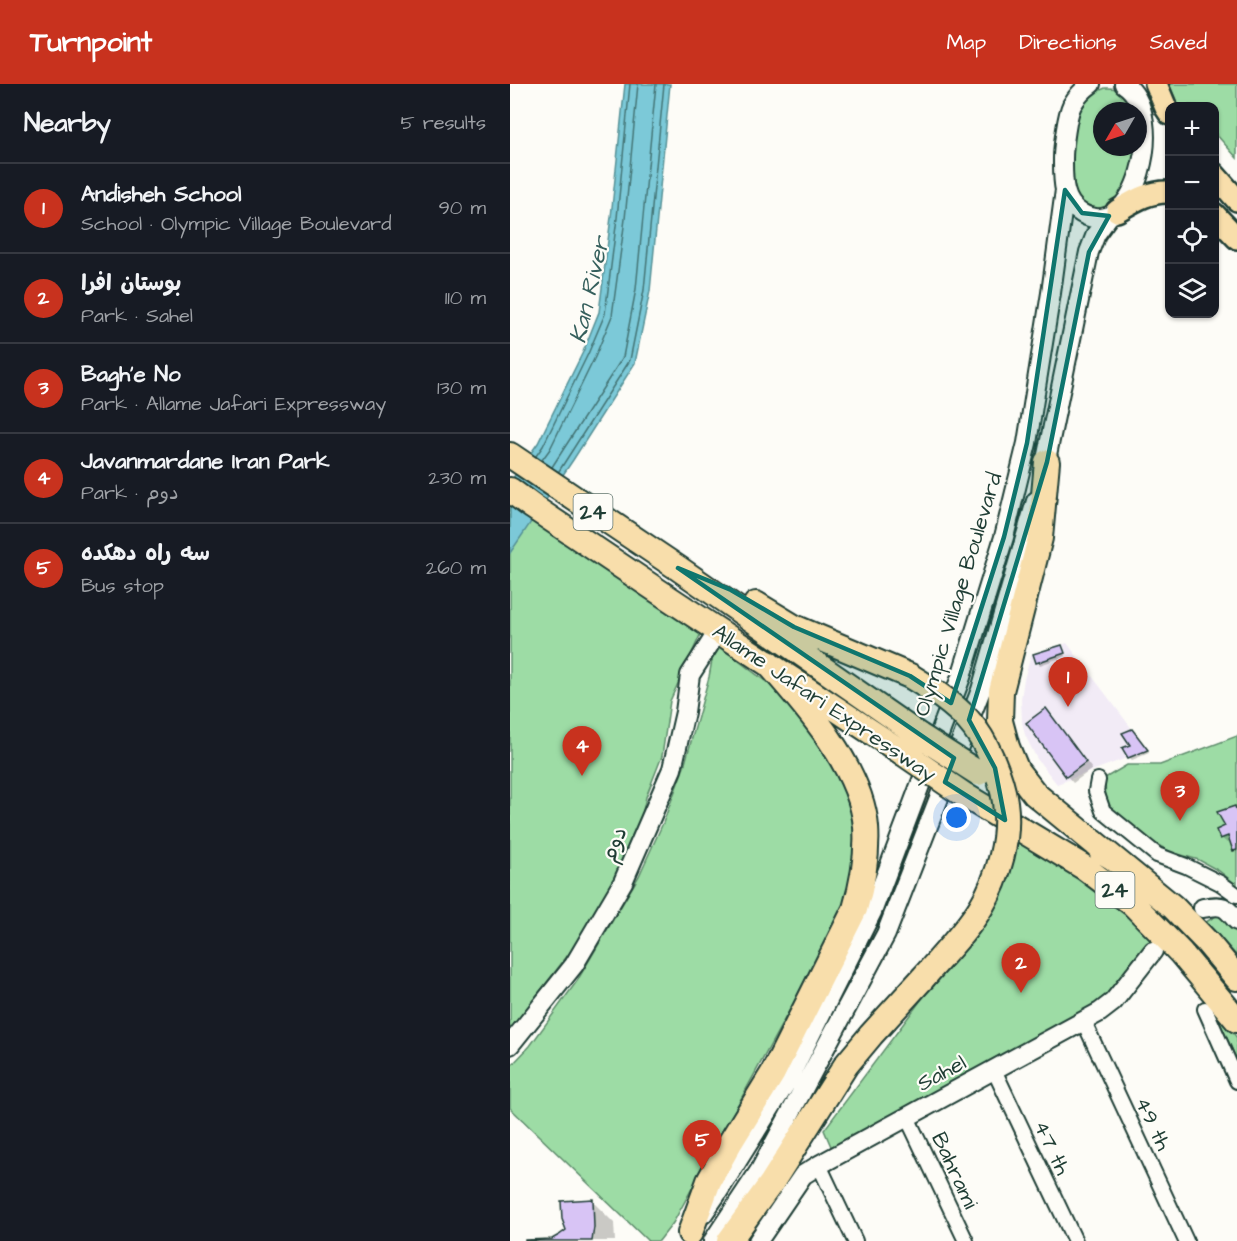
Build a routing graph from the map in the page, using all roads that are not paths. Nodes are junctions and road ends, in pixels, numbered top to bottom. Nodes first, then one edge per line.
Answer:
1 (1073, 84) edge
2 (1090, 84) edge
3 (1156, 84) edge
4 (1129, 86) edge
5 (1072, 105) junction
6 (1165, 106) edge
7 (1219, 179) edge
8 (1065, 190) junction
9 (1165, 192) edge
10 (1237, 200) edge
11 (1113, 214) junction
12 (1219, 218) edge
13 (1237, 238) edge
14 (510, 455) edge
15 (1047, 462) junction
16 (510, 490) edge
17 (678, 568) junction
18 (713, 639) dead end
19 (768, 663) junction
20 (1098, 780) dead end
21 (1113, 858) junction
22 (1237, 895) edge
23 (1203, 908) dead end
24 (1237, 921) edge
25 (1153, 951) dead end
26 (1237, 978) edge
27 (1205, 1010) dead end
28 (1237, 1020) edge
29 (1084, 1022) junction
30 (510, 1045) edge
31 (994, 1070) junction
32 (1237, 1081) edge
33 (907, 1117) junction
34 (819, 1164) junction
35 (687, 1237) edge
36 (713, 1241) edge
37 (729, 1241) edge
38 (758, 1241) edge
39 (855, 1241) edge
40 (966, 1241) edge
41 (1075, 1241) edge
42 (1186, 1241) edge

1 - 5 main road, Olympic Village Boulevard
2 - 5 main road
3 - 6 main road
4 - 11 main road
5 - 8 main road, Olympic Village Boulevard
7 - 10 main road
8 - 11 main road
8 - 35 main road, Olympic Village Boulevard
9 - 11 main road
11 - 15 main road
12 - 13 main road
14 - 17 highway, Allame Jafari Expressway / 24
15 - 21 highway
15 - 36 main road
16 - 19 highway, Allame Jafari Expressway / 24
17 - 21 highway, Allame Jafari Expressway / 24, bridge
17 - 37 highway, bridge
18 - 30 main road, دوم
19 - 28 highway, Allame Jafari Expressway / 24, bridge
19 - 35 highway
20 - 22 street
21 - 26 highway, Allame Jafari Expressway / 24
23 - 24 main road
25 - 29 main road, Sahel
27 - 32 street
29 - 31 main road, Sahel
29 - 42 street, 49 th
31 - 33 main road, Sahel
31 - 41 street, 47 th
33 - 34 main road, Sahel
33 - 40 street, Bahrami
34 - 38 main road, Sahel
34 - 39 street

